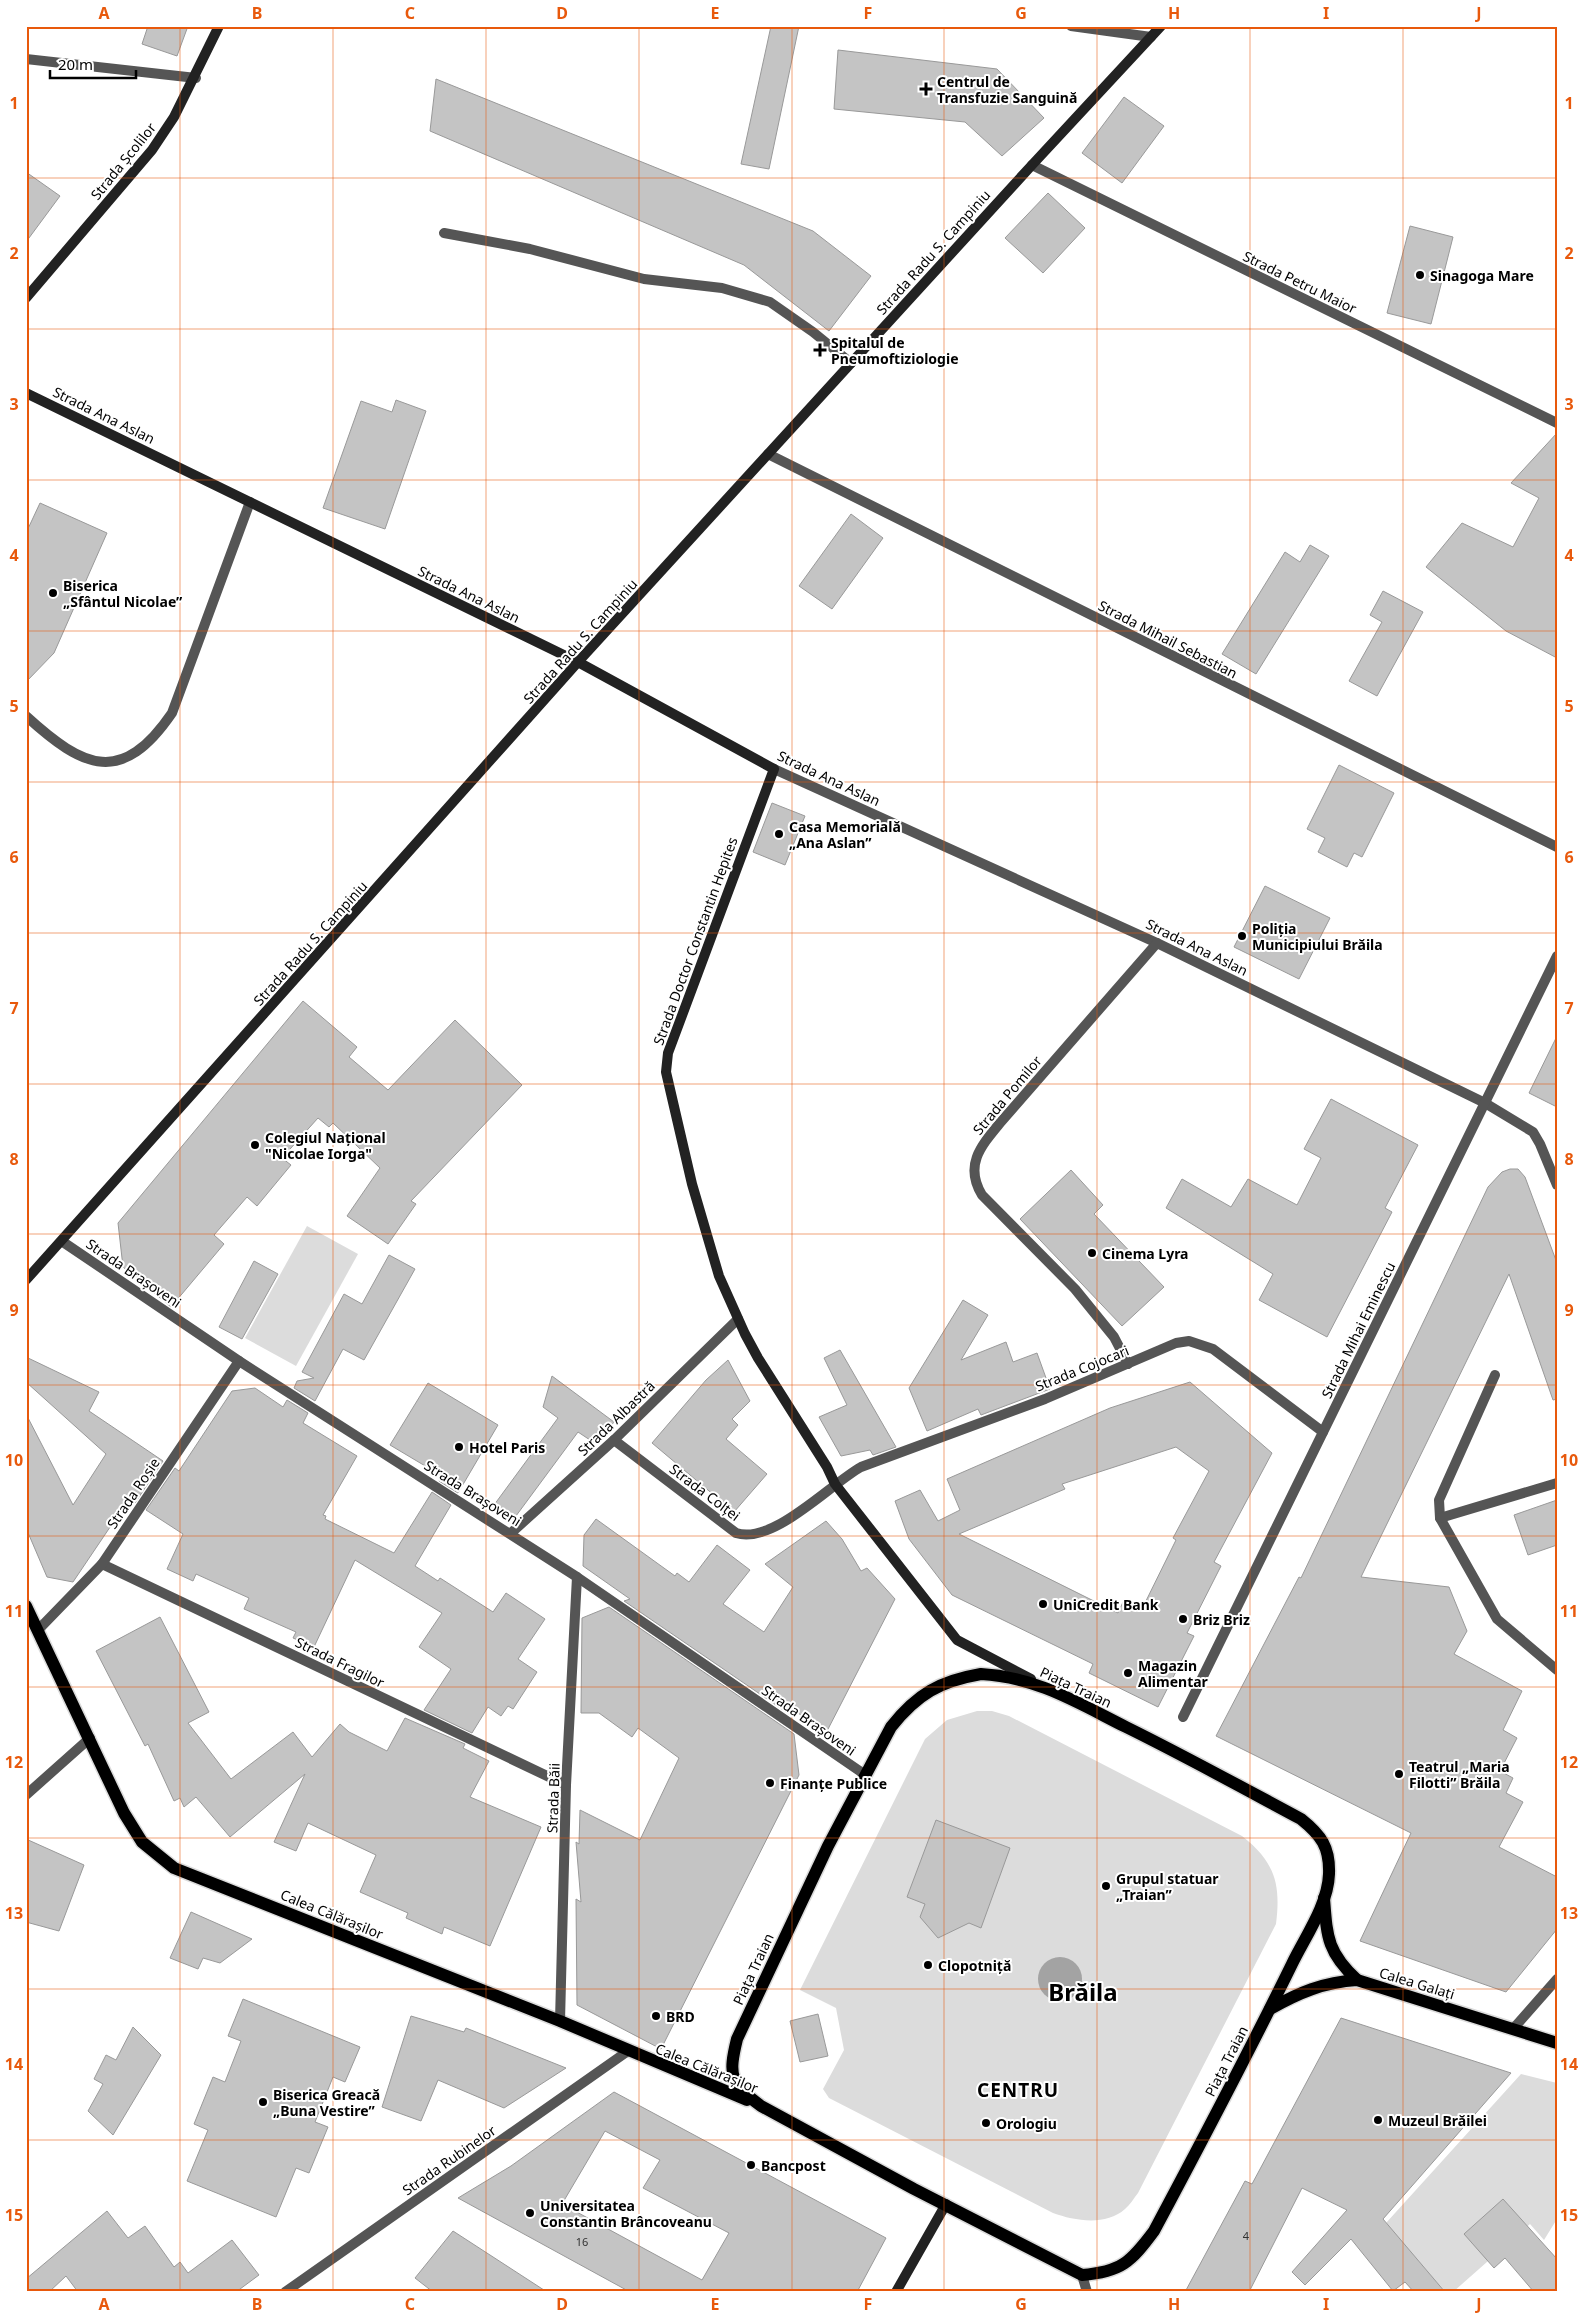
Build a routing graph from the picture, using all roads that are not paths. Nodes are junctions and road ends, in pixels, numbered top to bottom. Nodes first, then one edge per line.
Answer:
1 (219, 26) edge
2 (1072, 26) edge
3 (1161, 26) edge
4 (1150, 37) junction
5 (26, 58) edge
6 (196, 78) junction
7 (1032, 165) junction
8 (444, 233) dead end
9 (26, 298) edge
10 (850, 363) junction
11 (26, 393) edge
12 (1557, 423) edge
13 (768, 454) junction
14 (250, 502) junction
15 (578, 662) junction
16 (26, 716) edge
17 (774, 769) junction
18 (1557, 848) edge
19 (1157, 943) junction
20 (1557, 956) edge
21 (1485, 1103) junction
22 (1557, 1185) edge
23 (63, 1242) junction
24 (26, 1280) edge
25 (738, 1319) junction
26 (239, 1360) junction
27 (1128, 1364) junction
28 (1495, 1375) dead end
29 (1323, 1432) junction
30 (614, 1440) junction
31 (1557, 1483) edge
32 (835, 1484) junction
33 (1440, 1518) junction
34 (511, 1534) junction
35 (102, 1564) junction
36 (577, 1577) junction
37 (26, 1606) edge
38 (38, 1630) junction
39 (1557, 1670) edge
40 (1043, 1685) junction
41 (1183, 1717) dead end
42 (90, 1738) junction
43 (864, 1774) junction
44 (566, 1785) junction
45 (26, 1795) edge
46 (1324, 1897) junction
47 (1557, 1979) edge
48 (1357, 1980) junction
49 (1270, 2010) junction
50 (560, 2021) junction
51 (1512, 2028) junction
52 (1557, 2043) edge
53 (628, 2051) junction
54 (761, 2106) junction
55 (946, 2204) junction
56 (1082, 2275) junction
57 (285, 2292) edge
58 (896, 2292) edge
59 (1087, 2292) edge

1 - 6 main road, Strada Școlilor
2 - 4 street
3 - 4 main road, Strada Radu S. Campiniu
4 - 7 main road, Strada Radu S. Campiniu
5 - 6 street
6 - 9 main road, Strada Școlilor
7 - 10 main road, Strada Radu S. Campiniu
7 - 12 street, Strada Petru Maior
8 - 10 street
10 - 13 main road, Strada Radu S. Campiniu
11 - 14 main road, Strada Ana Aslan
13 - 15 main road, Strada Radu S. Campiniu
13 - 18 street, Strada Mihail Sebastian
14 - 15 main road, Strada Ana Aslan
14 - 16 street
15 - 17 main road, Strada Ana Aslan
15 - 23 main road, Strada Radu S. Campiniu
17 - 19 street, Strada Ana Aslan
17 - 25 main road, Strada Doctor Constantin Hepites
19 - 21 street, Strada Ana Aslan
19 - 27 street, Strada Pomilor
20 - 21 street, Strada Mihai Eminescu
21 - 22 street, Strada Ana Aslan
21 - 29 street, Strada Mihai Eminescu
23 - 24 main road, Strada Radu S. Campiniu
23 - 26 street, Strada Brașoveni
25 - 30 street, Strada Albastră
25 - 32 main road, Strada Doctor Constantin Hepites
26 - 34 street, Strada Brașoveni
26 - 35 street, Strada Roșie
27 - 29 street, Strada Cojocari
27 - 32 street, Strada Cojocari
28 - 33 street
29 - 41 street, Strada Mihai Eminescu
30 - 32 street, Strada Colței
30 - 34 street, Strada Albastră
31 - 33 street
32 - 40 main road, Strada Doctor Constantin Hepites
33 - 39 street
34 - 36 street, Strada Brașoveni
35 - 38 street, Strada Roșie
35 - 44 street, Strada Fragilor
36 - 43 street, Strada Brașoveni
36 - 44 street, Strada Băii
37 - 38 main road, Calea Călărașilor
38 - 42 main road, Calea Călărașilor
40 - 43 main road, Piața Traian
40 - 46 main road, Piața Traian
42 - 45 street
42 - 50 main road, Calea Călărașilor
43 - 54 main road, Piața Traian
44 - 50 street, Strada Băii
46 - 48 main road
46 - 49 main road, Piața Traian
47 - 51 street
48 - 49 main road, Calea Galați
48 - 51 main road, Calea Galați
49 - 56 main road, Piața Traian
50 - 53 main road, Calea Călărașilor
51 - 52 main road, Calea Galați
53 - 54 main road, Calea Călărașilor
53 - 57 street, Strada Rubinelor
54 - 55 main road, Piața Traian
55 - 56 main road, Piața Traian
55 - 58 main road
56 - 59 street

